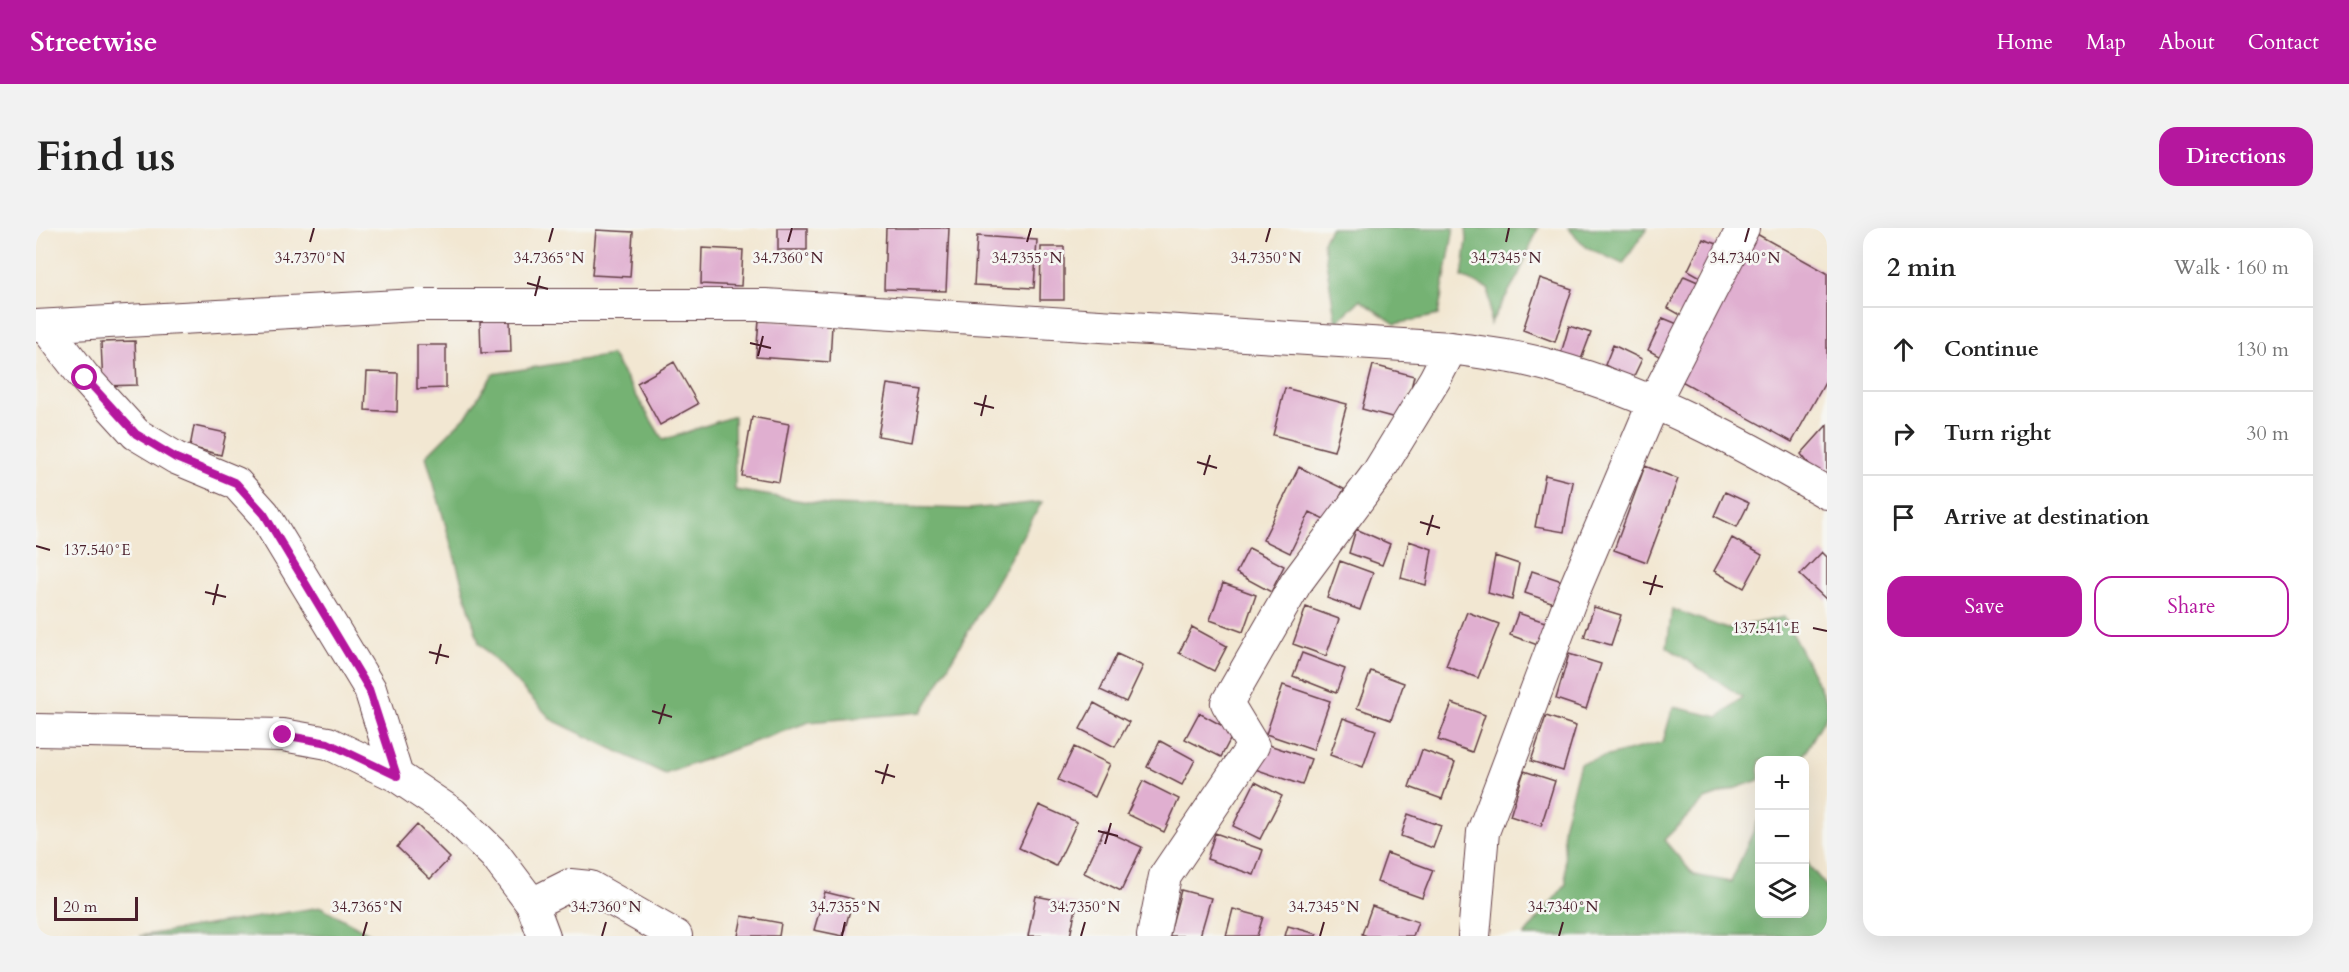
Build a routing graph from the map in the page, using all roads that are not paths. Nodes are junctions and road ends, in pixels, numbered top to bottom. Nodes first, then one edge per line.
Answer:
1 (1743, 228) edge
2 (40, 326) edge
3 (1451, 348) junction
4 (1654, 402) junction
5 (1827, 493) edge
6 (36, 730) edge
7 (397, 776) junction
8 (532, 904) junction
9 (544, 936) edge
10 (676, 936) edge
11 (1153, 936) edge
12 (1474, 936) edge

1 - 4 street
2 - 3 street
2 - 7 street
3 - 4 street
3 - 11 street
4 - 5 street
4 - 12 street
6 - 7 street
7 - 8 street
8 - 9 street
8 - 10 street

